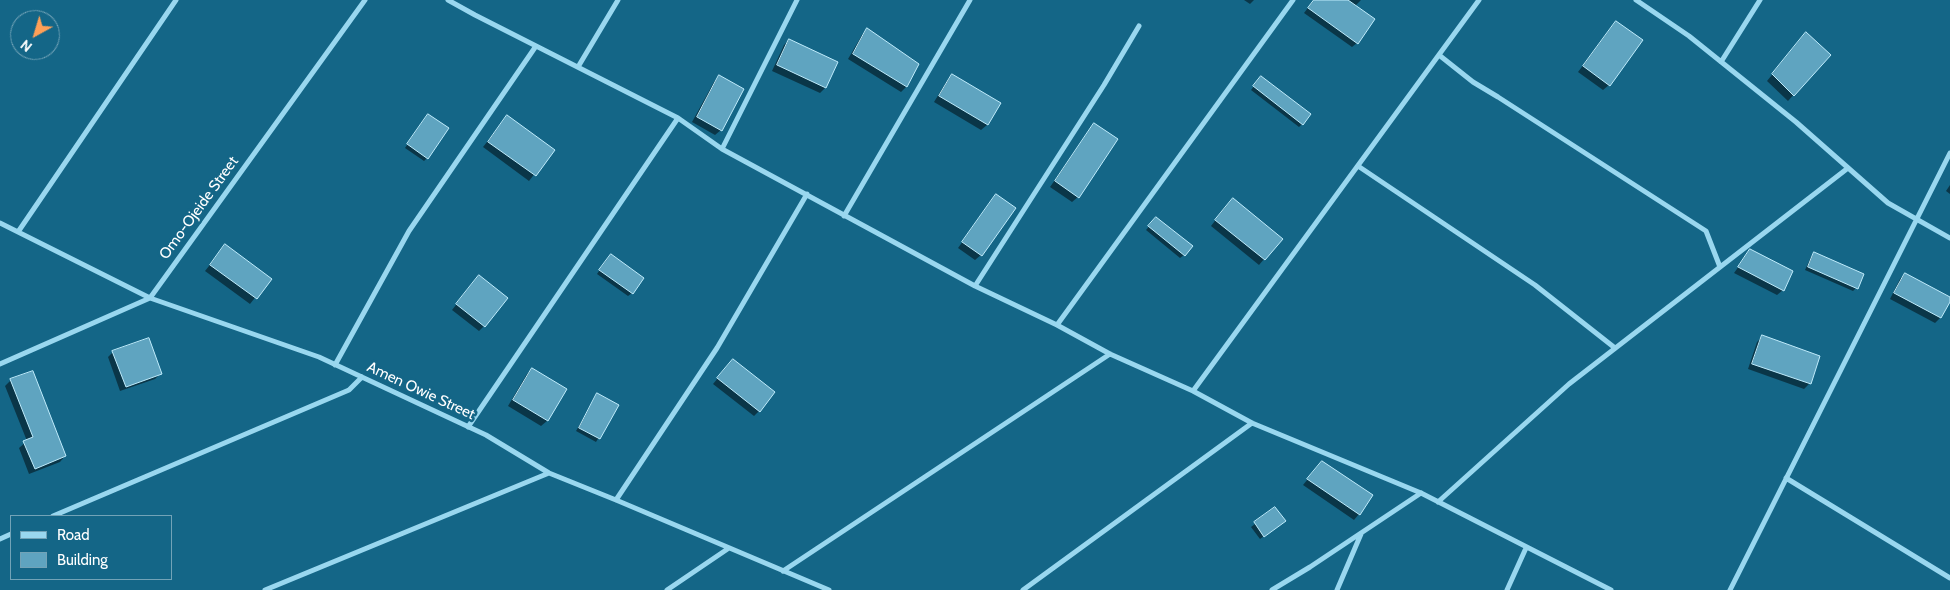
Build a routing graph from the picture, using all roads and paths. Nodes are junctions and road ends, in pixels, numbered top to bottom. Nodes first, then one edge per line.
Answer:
1 (176, 0) edge
2 (365, 0) edge
3 (448, 0) edge
4 (618, 0) edge
5 (797, 0) edge
6 (970, 0) edge
7 (1293, 0) edge
8 (1479, 0) edge
9 (1636, 0) edge
10 (1760, 0) edge
11 (1139, 26) dead end
12 (536, 46) junction
13 (1439, 55) junction
14 (1721, 62) junction
15 (578, 68) junction
16 (678, 118) junction
17 (722, 149) junction
18 (1950, 153) edge
19 (1358, 166) junction
20 (1848, 168) junction
21 (807, 194) junction
22 (844, 216) junction
23 (1916, 219) junction
24 (0, 223) edge
25 (18, 232) junction
26 (1950, 238) edge
27 (1720, 267) junction
28 (975, 286) junction
29 (150, 298) junction
30 (1057, 325) junction
31 (1615, 348) junction
32 (1110, 354) junction
33 (0, 364) edge
34 (336, 365) junction
35 (362, 377) junction
36 (1193, 391) junction
37 (1252, 423) junction
38 (468, 427) junction
39 (549, 473) junction
40 (1786, 478) junction
41 (1421, 493) junction
42 (616, 500) junction
43 (1438, 502) junction
44 (55, 515) edge
45 (1361, 533) junction
46 (730, 548) junction
47 (1526, 548) junction
48 (783, 571) junction
49 (1950, 578) edge
50 (265, 590) edge
51 (667, 590) edge
52 (829, 590) edge
53 (1023, 590) edge
54 (1272, 590) edge
55 (1337, 590) edge
56 (1506, 590) edge
57 (1611, 590) edge
58 (1730, 590) edge

1 - 25 street
2 - 29 street, Omo-Ojeide Street
3 - 12 street
4 - 15 street
5 - 17 street
6 - 22 street
7 - 30 street
8 - 13 street
9 - 14 street
10 - 14 street
11 - 28 street
12 - 15 street
12 - 34 street
13 - 19 street
13 - 27 street
14 - 20 street
15 - 16 street
16 - 17 street
16 - 38 street
17 - 21 street
18 - 23 street
19 - 31 street
19 - 36 street
20 - 23 street
20 - 27 street
21 - 22 street
21 - 42 street
22 - 28 street
23 - 26 street
23 - 40 street
24 - 25 street, Amen Owie Street
25 - 29 street, Amen Owie Street
27 - 31 street
28 - 30 street
29 - 33 street
29 - 34 street, Amen Owie Street
30 - 32 street
31 - 43 street
32 - 36 street
32 - 48 street
34 - 35 street, Amen Owie Street
35 - 38 street, Amen Owie Street
35 - 44 street
36 - 37 street
37 - 41 street
37 - 53 street
38 - 39 street, Amen Owie Street
39 - 42 street, Amen Owie Street
39 - 50 street
40 - 49 street
40 - 58 street
41 - 43 street
41 - 45 street
42 - 46 street, Amen Owie Street
43 - 47 street
45 - 54 street
45 - 55 street
46 - 48 street, Amen Owie Street
46 - 51 street
47 - 56 street
47 - 57 street
48 - 52 street, Amen Owie Street

